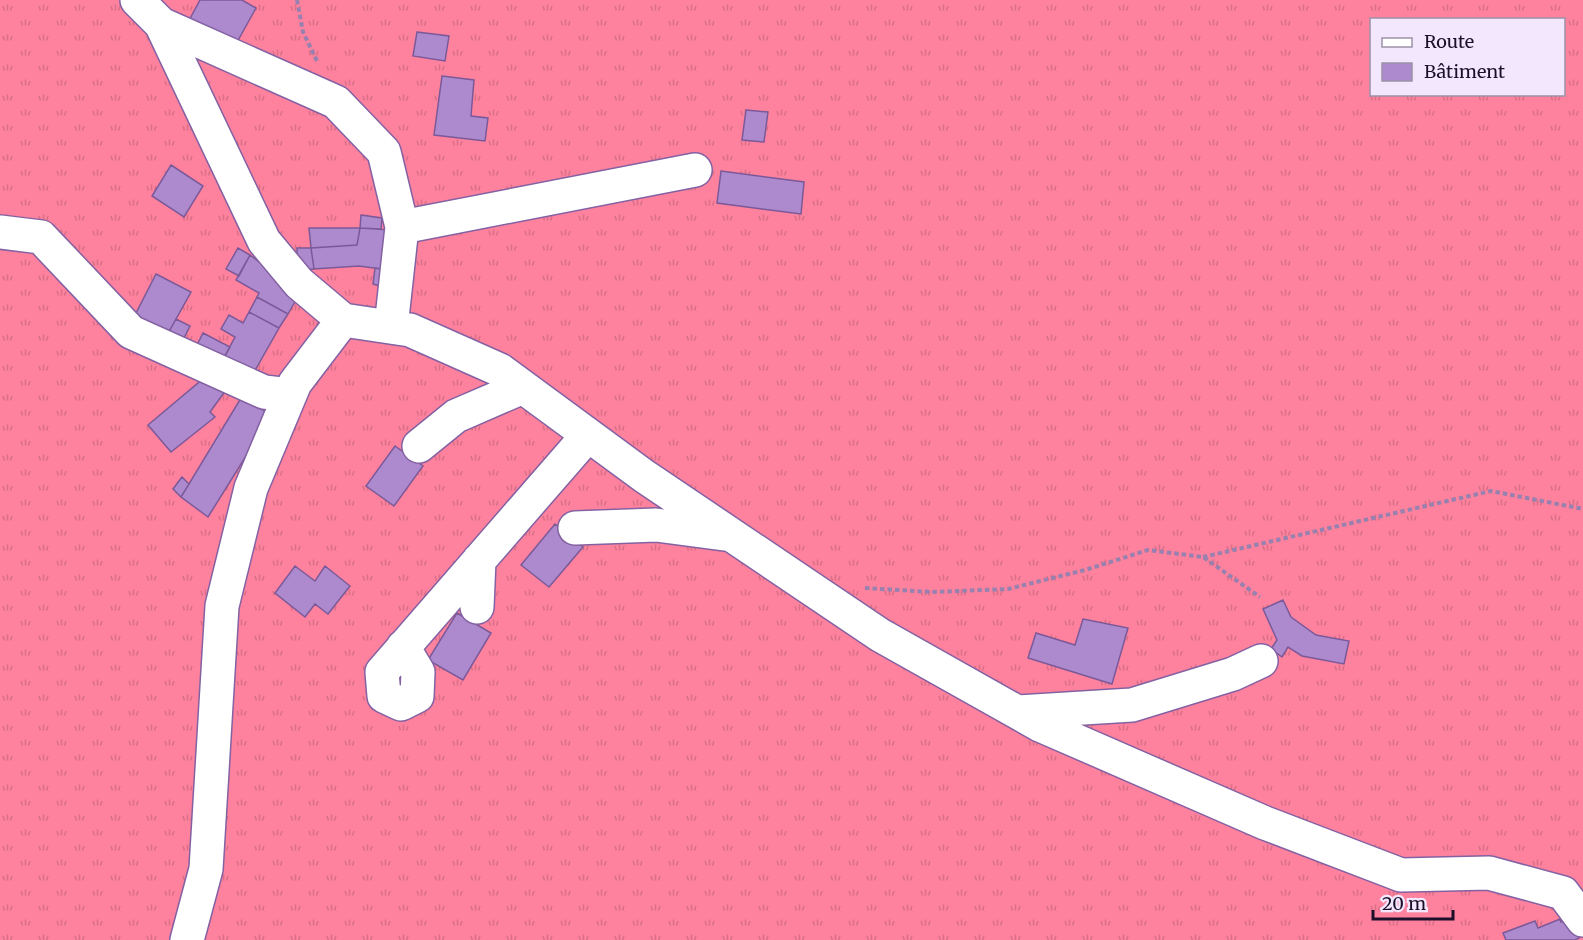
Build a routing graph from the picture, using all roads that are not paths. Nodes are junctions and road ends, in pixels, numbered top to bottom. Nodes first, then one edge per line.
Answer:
1 (137, 0) edge
2 (161, 24) junction
3 (694, 170) dead end
4 (402, 227) junction
5 (0, 232) edge
6 (343, 320) junction
7 (391, 327) junction
8 (524, 387) junction
9 (290, 395) junction
10 (588, 435) junction
11 (419, 446) dead end
12 (574, 528) dead end
13 (731, 535) junction
14 (479, 560) junction
15 (477, 607) dead end
16 (403, 647) dead end
17 (1262, 661) dead end
18 (1018, 712) junction
19 (1583, 920) edge
20 (187, 940) edge

1 - 2 street
2 - 4 street
2 - 6 street
3 - 4 street
4 - 7 street
5 - 9 street
6 - 7 street
6 - 9 street
7 - 8 street
8 - 10 street
8 - 11 street
9 - 20 street
10 - 13 street
10 - 14 street
12 - 13 street
13 - 18 street
14 - 15 street
14 - 16 street
17 - 18 street
18 - 19 street

